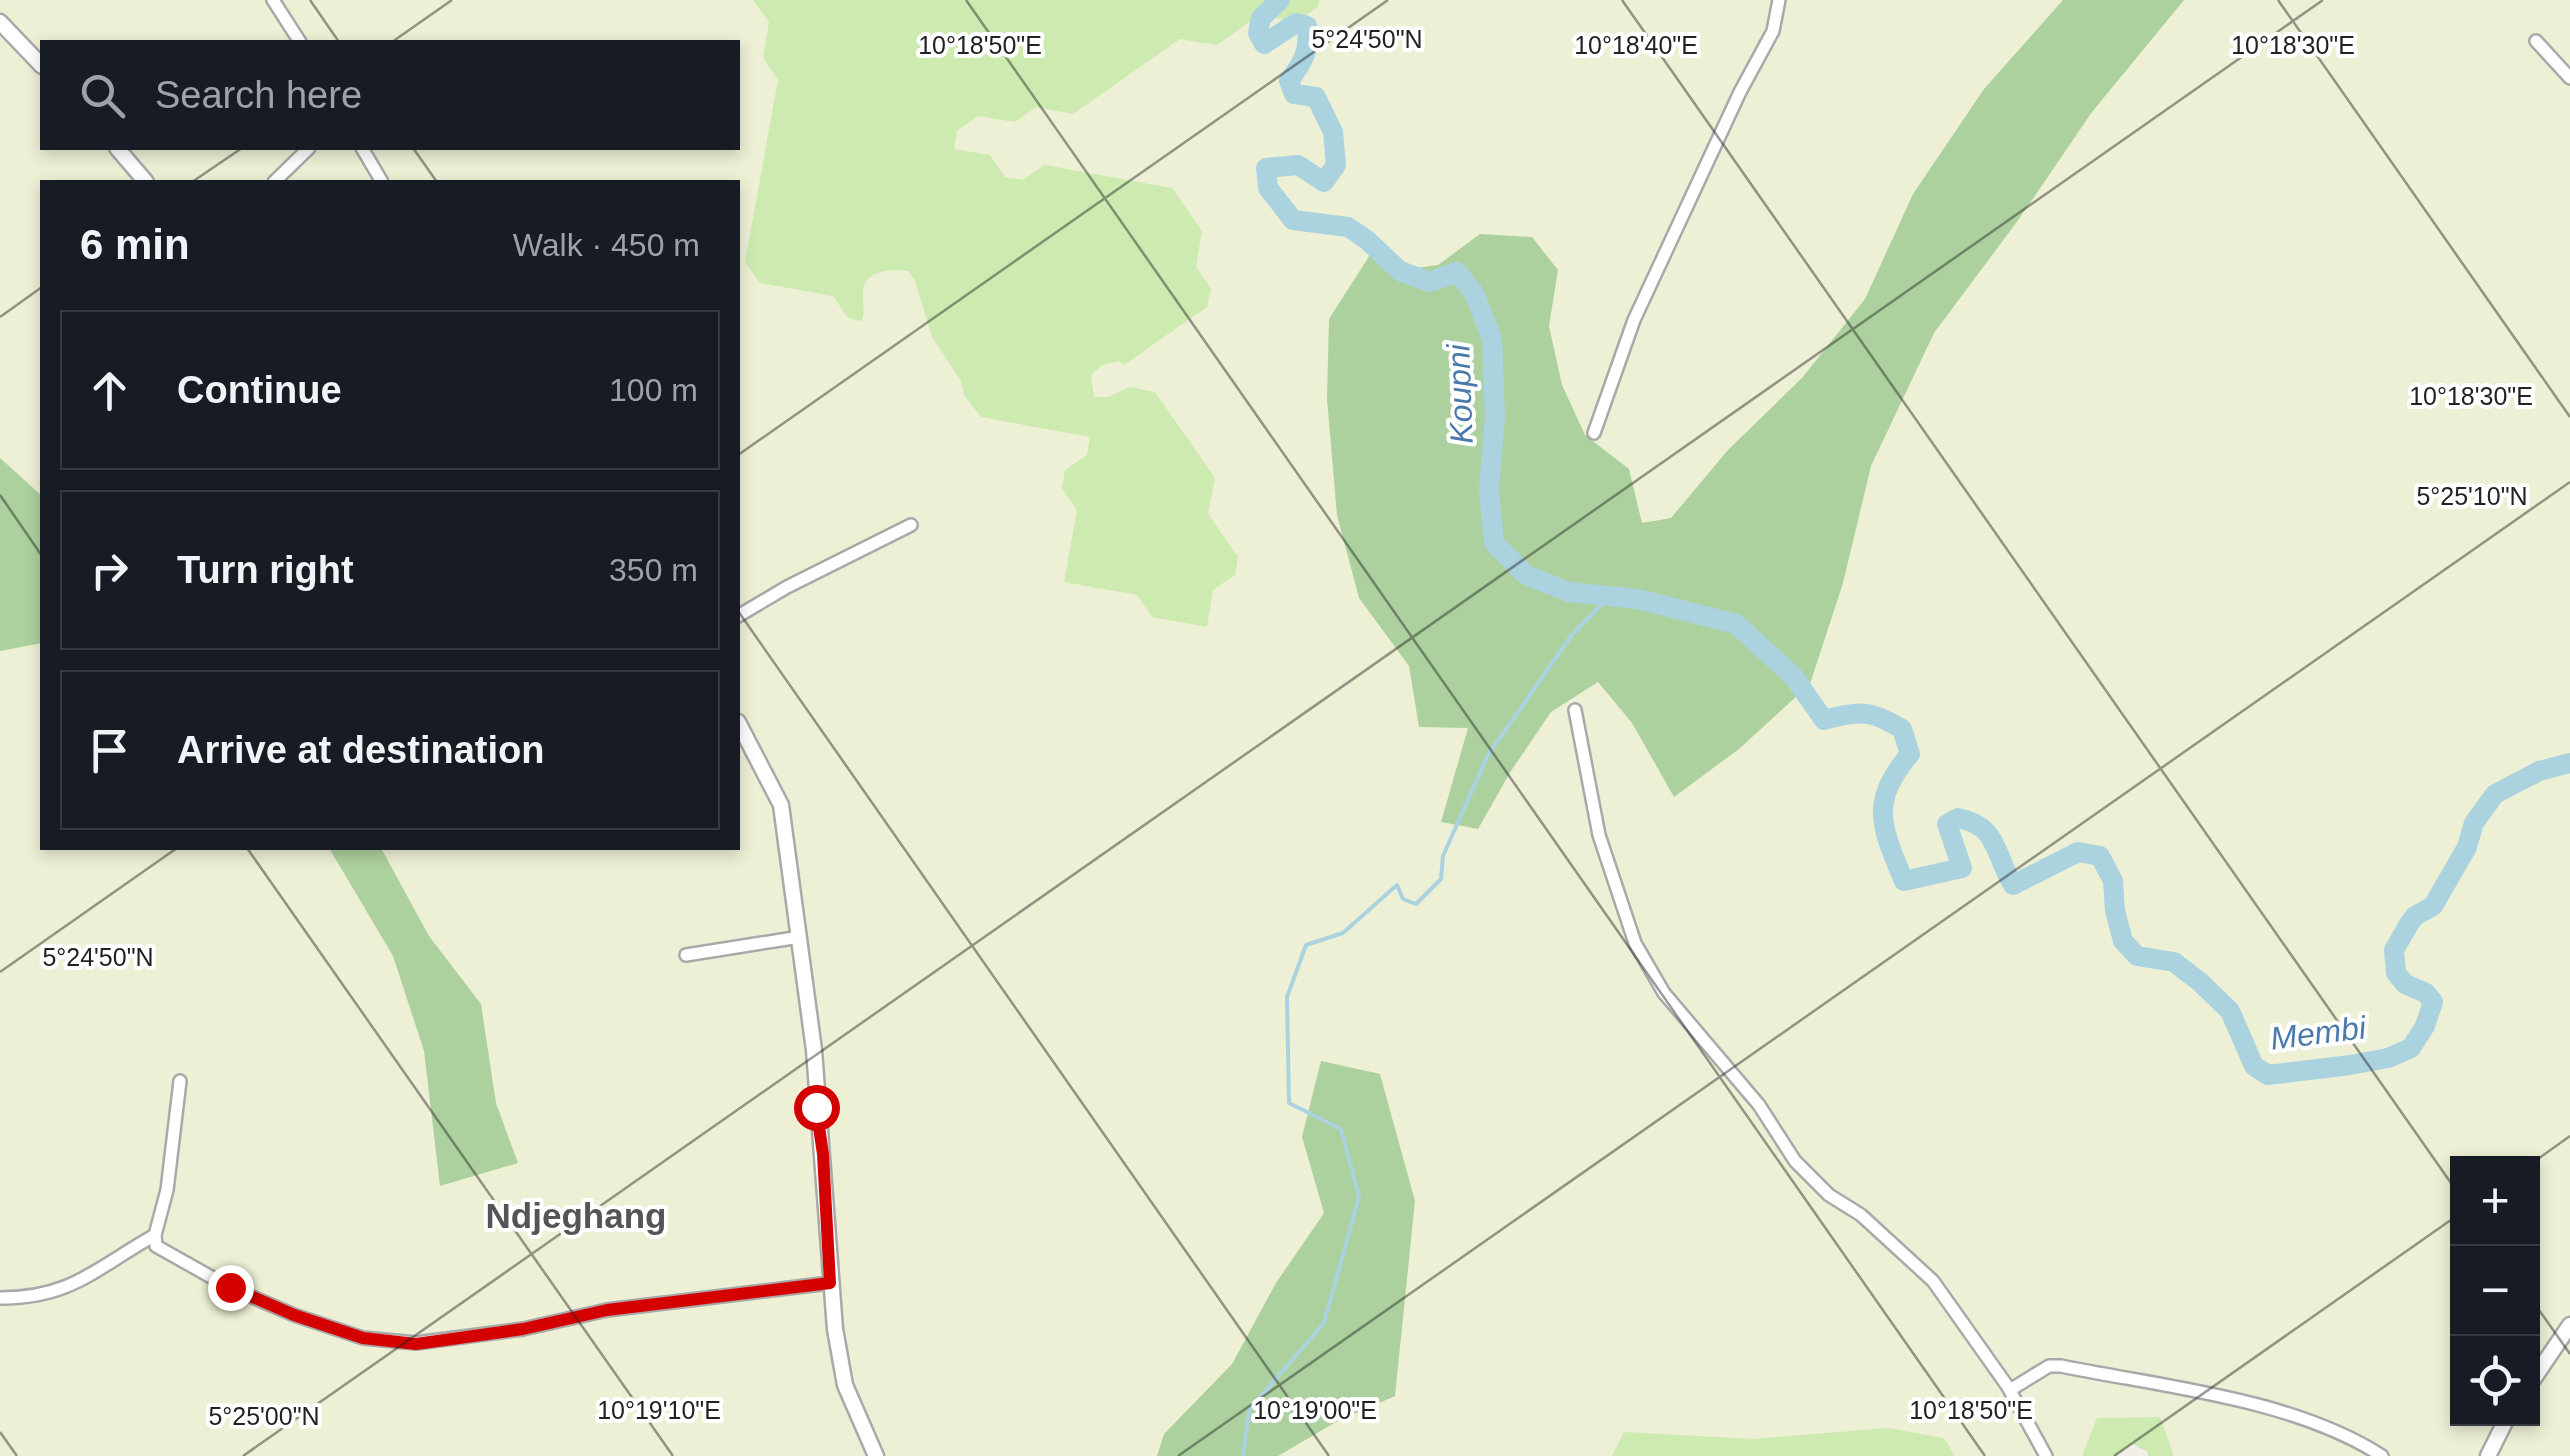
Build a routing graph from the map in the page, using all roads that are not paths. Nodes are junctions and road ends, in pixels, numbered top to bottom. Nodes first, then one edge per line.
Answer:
1 (273, 0) edge
2 (1779, 0) edge
3 (0, 22) edge
4 (299, 40) edge
5 (2536, 41) dead end
6 (40, 64) edge
7 (2570, 78) edge
8 (120, 150) edge
9 (307, 150) edge
10 (363, 150) edge
11 (144, 180) edge
12 (276, 180) edge
13 (381, 180) edge
14 (1594, 433) dead end
15 (911, 525) dead end
16 (740, 615) edge
17 (1575, 710) dead end
18 (740, 726) edge
19 (800, 937) junction
20 (686, 955) dead end
21 (180, 1081) dead end
22 (155, 1235) junction
23 (830, 1283) junction
24 (0, 1298) edge
25 (2570, 1324) edge
26 (2540, 1369) edge
27 (2010, 1390) junction
28 (2502, 1426) edge
29 (876, 1456) edge
30 (2046, 1456) edge
31 (2382, 1456) edge
32 (2488, 1456) edge

1 - 4 street
2 - 14 street
3 - 6 street
5 - 7 street
8 - 11 street
9 - 12 street
10 - 13 street
15 - 16 street
17 - 27 street
18 - 19 street
19 - 20 street
19 - 23 street
21 - 22 street
22 - 23 street
22 - 24 street
23 - 29 street
25 - 26 street
27 - 30 street
27 - 31 street
28 - 32 street

